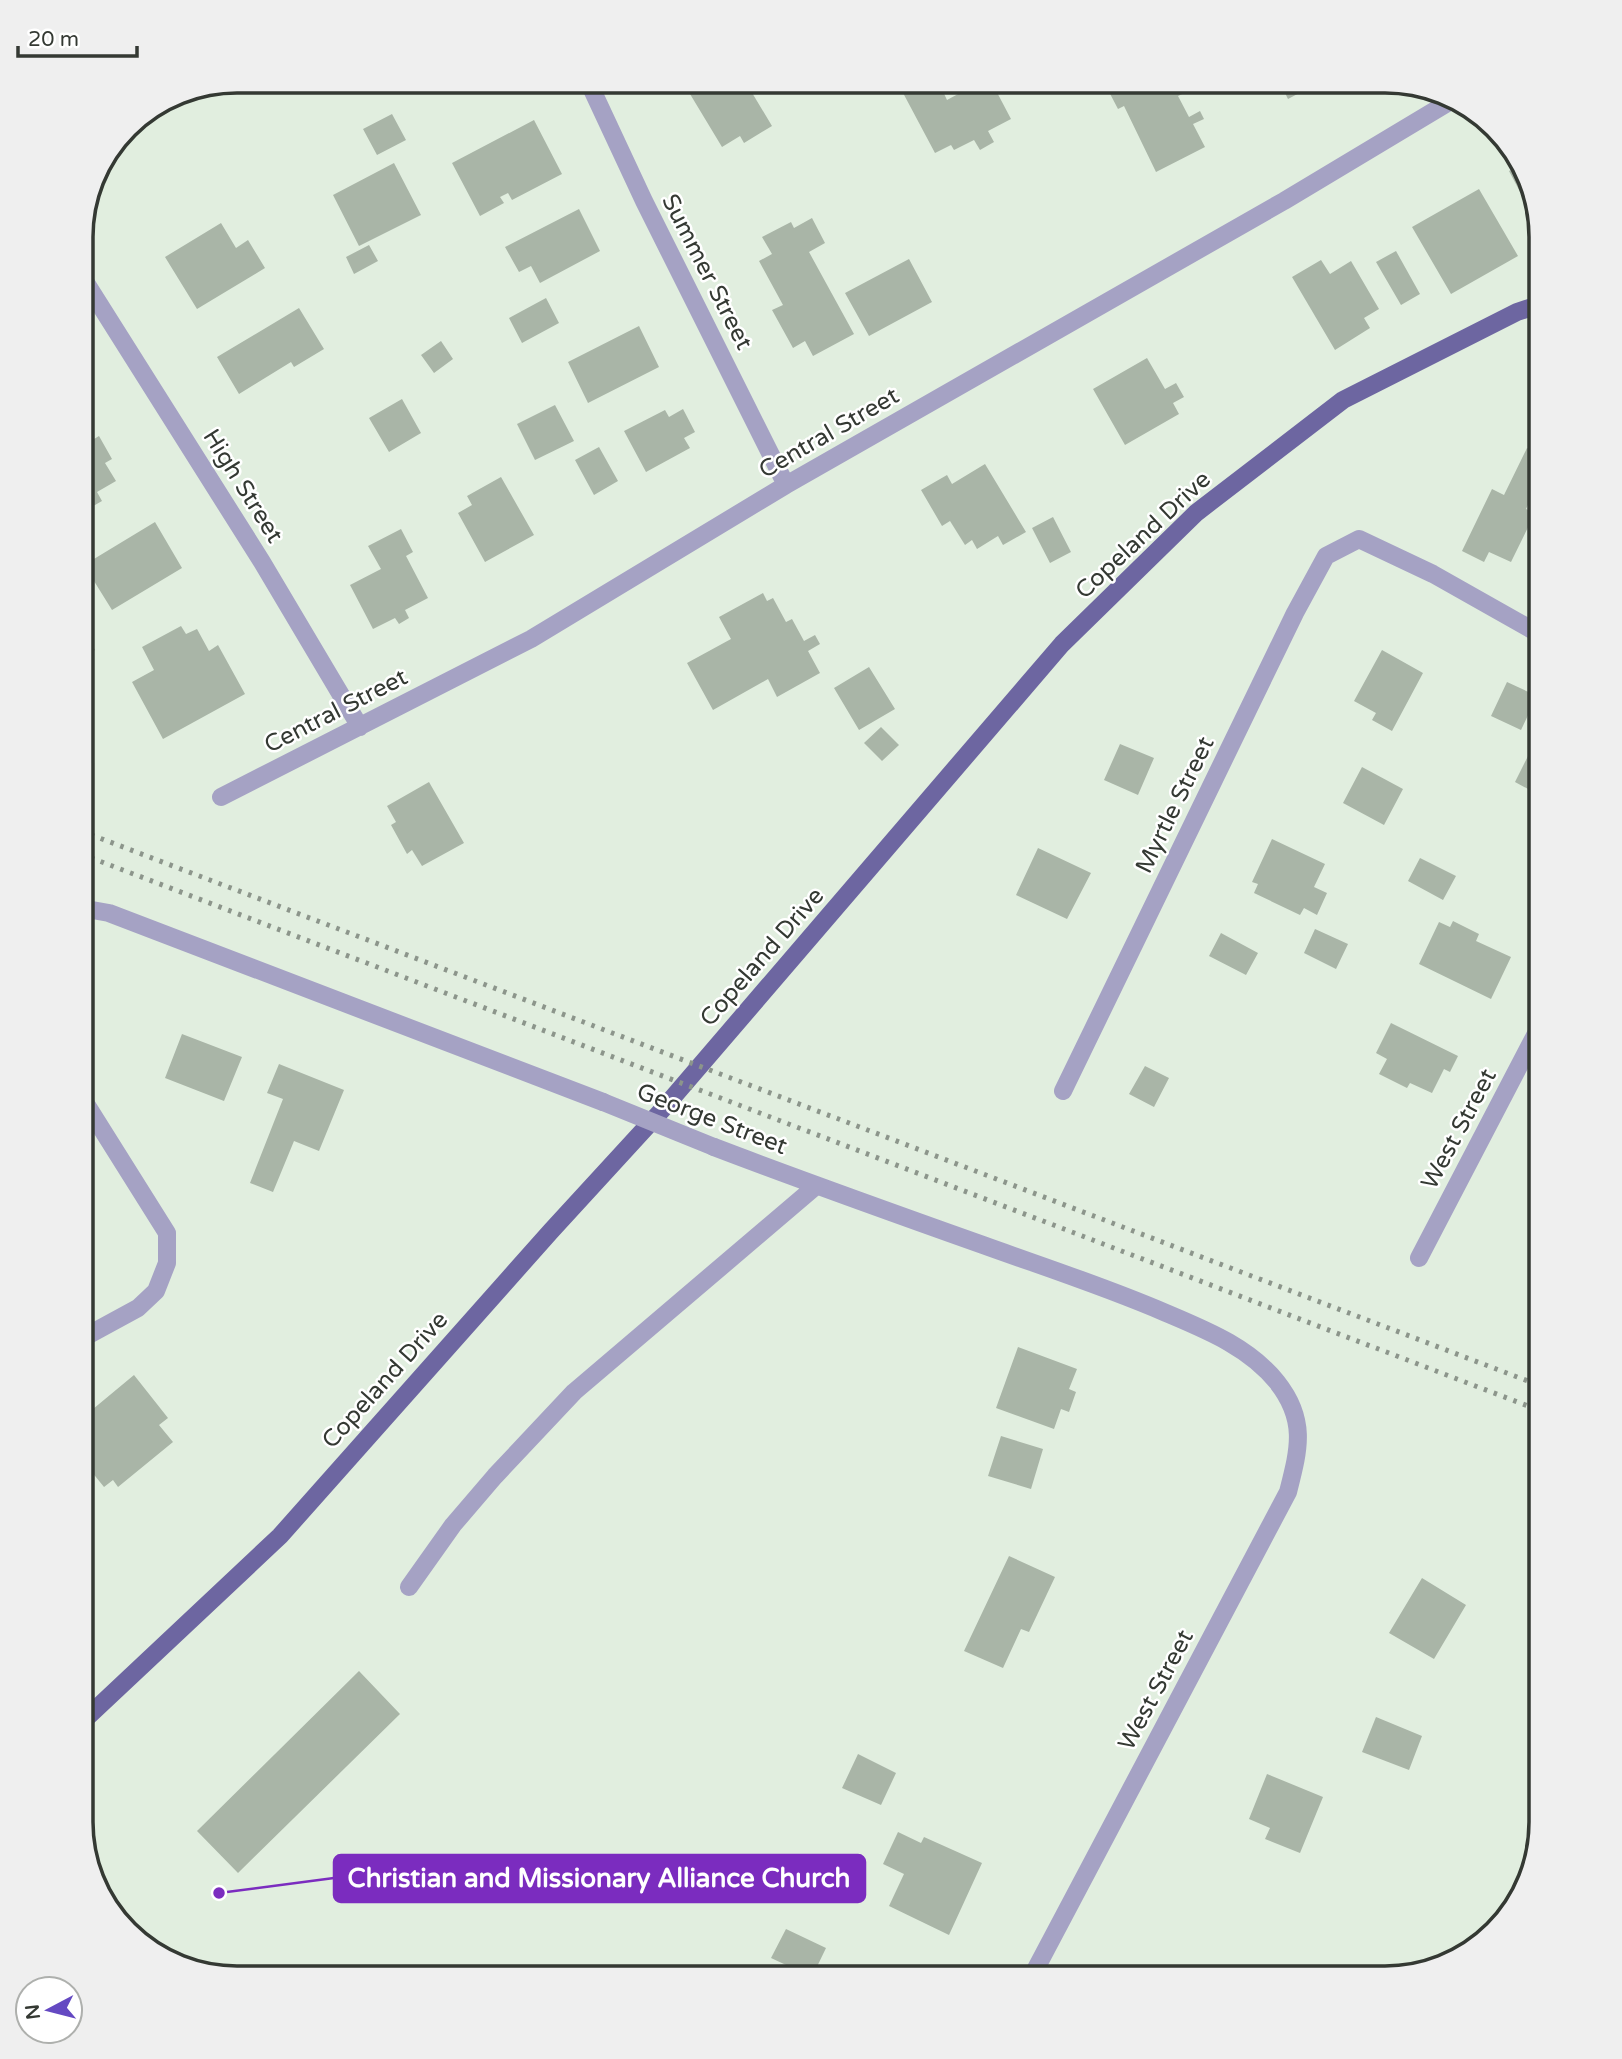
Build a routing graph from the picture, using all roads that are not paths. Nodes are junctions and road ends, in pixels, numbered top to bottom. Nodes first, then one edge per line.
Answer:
1 (594, 93) edge
2 (1444, 105) edge
3 (93, 294) edge
4 (1529, 308) edge
5 (786, 485) junction
6 (1529, 628) edge
7 (360, 727) junction
8 (221, 797) dead end
9 (93, 910) edge
10 (1529, 1049) edge
11 (1062, 1091) dead end
12 (93, 1115) edge
13 (816, 1186) junction
14 (1419, 1258) dead end
15 (93, 1332) edge
16 (1297, 1416) joint
17 (410, 1587) dead end
18 (93, 1711) edge
19 (1038, 1966) edge

1 - 5 street, Summer Street
2 - 5 street, Central Street
3 - 7 street, High Street
4 - 18 main road, Copeland Drive
5 - 7 street, Central Street
6 - 11 street, Myrtle Street
7 - 8 street, Central Street
9 - 13 street, George Street, bridge
10 - 14 street, West Street
12 - 15 street
13 - 16 street, George Street
13 - 17 street
16 - 19 street, West Street

